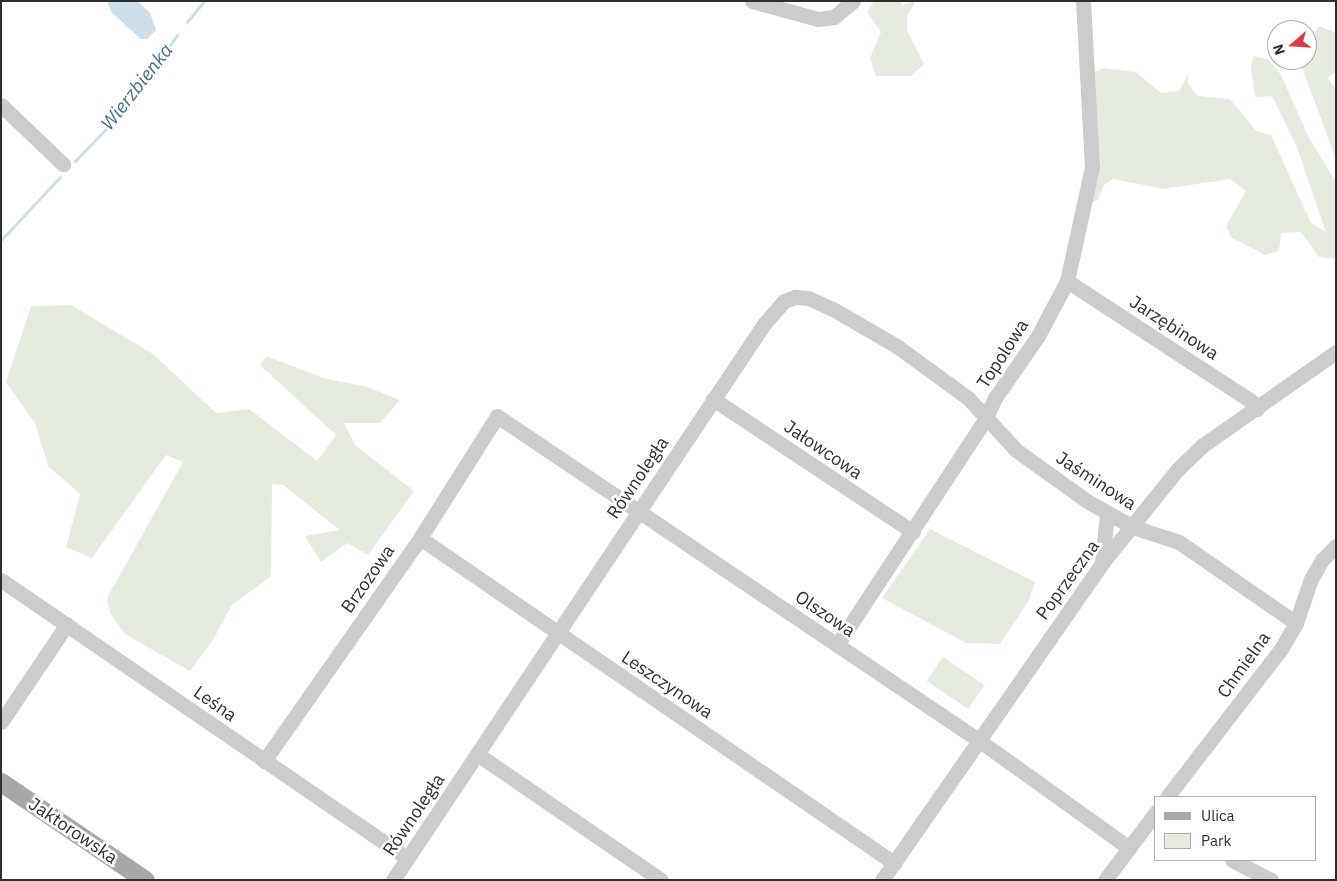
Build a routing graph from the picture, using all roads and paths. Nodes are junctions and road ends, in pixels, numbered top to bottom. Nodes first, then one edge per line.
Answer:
1 (752, 1) edge
2 (853, 1) edge
3 (1083, 1) edge
4 (1, 105) edge
5 (63, 164) dead end
6 (1067, 281) junction
7 (1336, 352) edge
8 (713, 399) junction
9 (1257, 409) junction
10 (497, 416) joint
11 (985, 420) junction
12 (637, 512) junction
13 (1107, 514) junction
14 (1133, 528) junction
15 (913, 532) junction
16 (420, 538) junction
17 (1336, 546) edge
18 (1102, 563) junction
19 (1, 580) edge
20 (1296, 623) junction
21 (67, 624) junction
22 (557, 632) junction
23 (837, 645) junction
24 (1, 722) edge
25 (977, 739) junction
26 (477, 754) junction
27 (264, 761) junction
28 (1, 782) edge
29 (1168, 796) edge
30 (1153, 822) edge
31 (1129, 848) junction
32 (407, 858) junction
33 (1234, 861) edge
34 (894, 863) junction
35 (145, 880) edge
36 (393, 880) edge
37 (661, 880) edge
38 (882, 880) edge
39 (1105, 880) edge
40 (1271, 880) edge

1 - 2 street
3 - 6 street, Topolowa
4 - 5 street
6 - 9 street, Jarzębinowa
6 - 11 street, Topolowa
7 - 9 street, Poprzeczna
8 - 11 street, Równoległa
8 - 12 street, Równoległa
8 - 15 street, Jałowcowa
9 - 14 street, Poprzeczna
10 - 12 street, Olszowa
10 - 16 street, Brzozowa
11 - 13 street, Jaśminowa
11 - 15 street, Topolowa
12 - 22 street, Równoległa
12 - 23 street, Olszowa
13 - 14 street, Jaśminowa
13 - 18 street
14 - 18 street, Poprzeczna
14 - 20 street, Jaśminowa
15 - 23 street, Topolowa
16 - 22 street, Leszczynowa
16 - 27 street, Brzozowa
17 - 20 street, Chmielna
18 - 25 street, Poprzeczna
19 - 21 street, Leśna
20 - 29 street, Chmielna
21 - 24 street
21 - 27 street, Leśna
22 - 26 street, Równoległa
22 - 34 street, Leszczynowa
23 - 25 street, Olszowa
25 - 31 street, Olszowa
25 - 34 street, Poprzeczna
26 - 32 street, Równoległa
26 - 37 street
27 - 32 street, Leśna
28 - 35 main road, Jaktorowska
30 - 31 street
31 - 39 street
32 - 36 street, Równoległa
33 - 40 street
34 - 38 street, Poprzeczna

